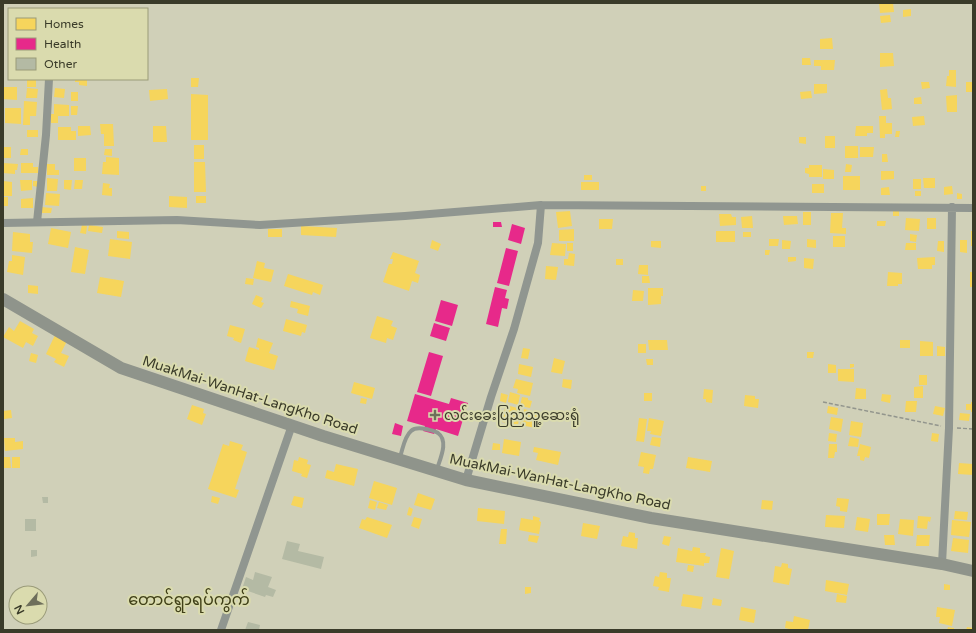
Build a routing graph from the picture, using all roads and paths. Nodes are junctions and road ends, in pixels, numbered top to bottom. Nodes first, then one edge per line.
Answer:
1 (49, 80) edge
2 (542, 205) junction
3 (952, 207) junction
4 (973, 208) edge
5 (37, 222) junction
6 (3, 223) edge
7 (3, 299) edge
8 (823, 402) dead end
9 (292, 425) junction
10 (949, 428) junction
11 (973, 429) edge
12 (400, 460) junction
13 (436, 471) junction
14 (466, 480) junction
15 (942, 564) junction
16 (973, 571) edge
17 (221, 630) edge

1 - 5 street
2 - 3 street
2 - 5 street
2 - 14 street
3 - 4 street
3 - 10 street
5 - 6 street
7 - 9 main road, MuakMai-WanHat-LangKho Road
8 - 10 path
9 - 12 main road, MuakMai-WanHat-LangKho Road
9 - 17 street
10 - 11 path
10 - 15 street
12 - 13 main road, MuakMai-WanHat-LangKho Road
12 - 13 lane
13 - 14 main road, MuakMai-WanHat-LangKho Road
14 - 15 main road, MuakMai-WanHat-LangKho Road
15 - 16 main road, MuakMai-WanHat-LangKho Road

